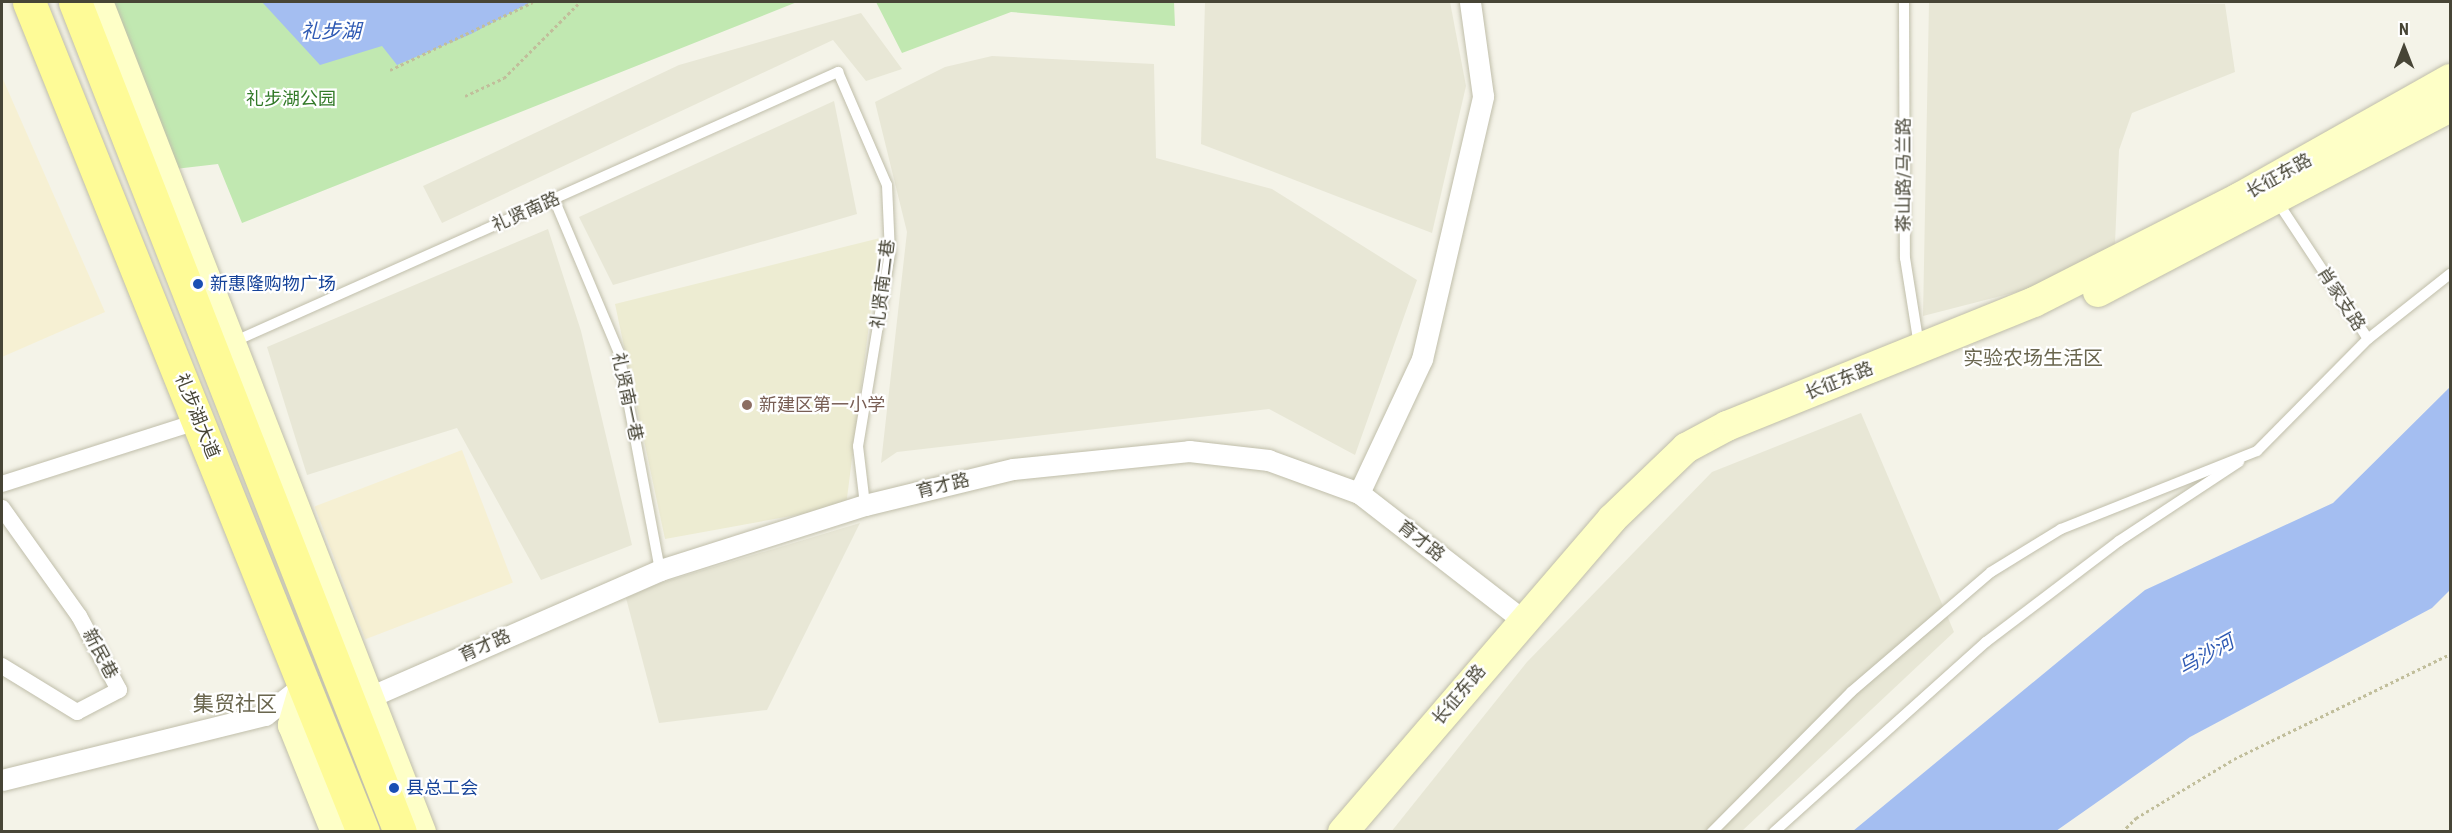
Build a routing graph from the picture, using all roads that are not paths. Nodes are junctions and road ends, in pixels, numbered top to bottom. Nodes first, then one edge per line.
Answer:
1 (29, 2) edge
2 (75, 2) edge
3 (99, 2) edge
4 (1470, 2) edge
5 (1904, 2) edge
6 (838, 72) joint
7 (2451, 79) edge
8 (2451, 107) edge
9 (554, 199) junction
10 (2277, 201) junction
11 (2451, 274) edge
12 (2368, 339) junction
13 (222, 347) junction
14 (1920, 348) junction
15 (199, 421) junction
16 (2257, 451) junction
17 (2, 484) edge
18 (1359, 493) junction
19 (865, 505) junction
20 (2, 508) edge
21 (660, 570) junction
22 (1523, 620) junction
23 (2, 666) edge
24 (304, 684) junction
25 (359, 702) junction
26 (2, 780) edge
27 (336, 831) edge
28 (363, 831) edge
29 (400, 831) edge
30 (421, 831) edge
31 (1343, 831) edge
32 (1369, 831) edge
33 (1712, 831) edge
34 (1774, 831) edge

1 - 15 main road, 礼步湖大道
2 - 13 main road
3 - 13 main road
4 - 18 street
5 - 14 lane, 茶山路/马兰路
6 - 9 lane, 礼贤南路
6 - 19 lane, 礼贤南二巷
7 - 14 main road, 长征东路
8 - 10 main road, 长征东路
9 - 13 lane, 礼贤南路
9 - 21 lane, 礼贤南一巷
10 - 12 lane, 肖家支路
10 - 32 main road, 长征东路
11 - 12 lane, 肖家支路
12 - 16 lane
13 - 25 main road
14 - 22 main road, 长征东路
15 - 17 street
15 - 24 main road, 礼步湖大道
16 - 33 lane
16 - 34 lane
18 - 19 street, 育才路
18 - 22 street, 育才路
19 - 21 street, 育才路
20 - 23 street, 新民巷
21 - 25 street, 育才路
22 - 31 main road, 长征东路
24 - 26 street
24 - 27 main road
24 - 28 main road, 礼步湖大道
25 - 29 main road
25 - 30 main road

